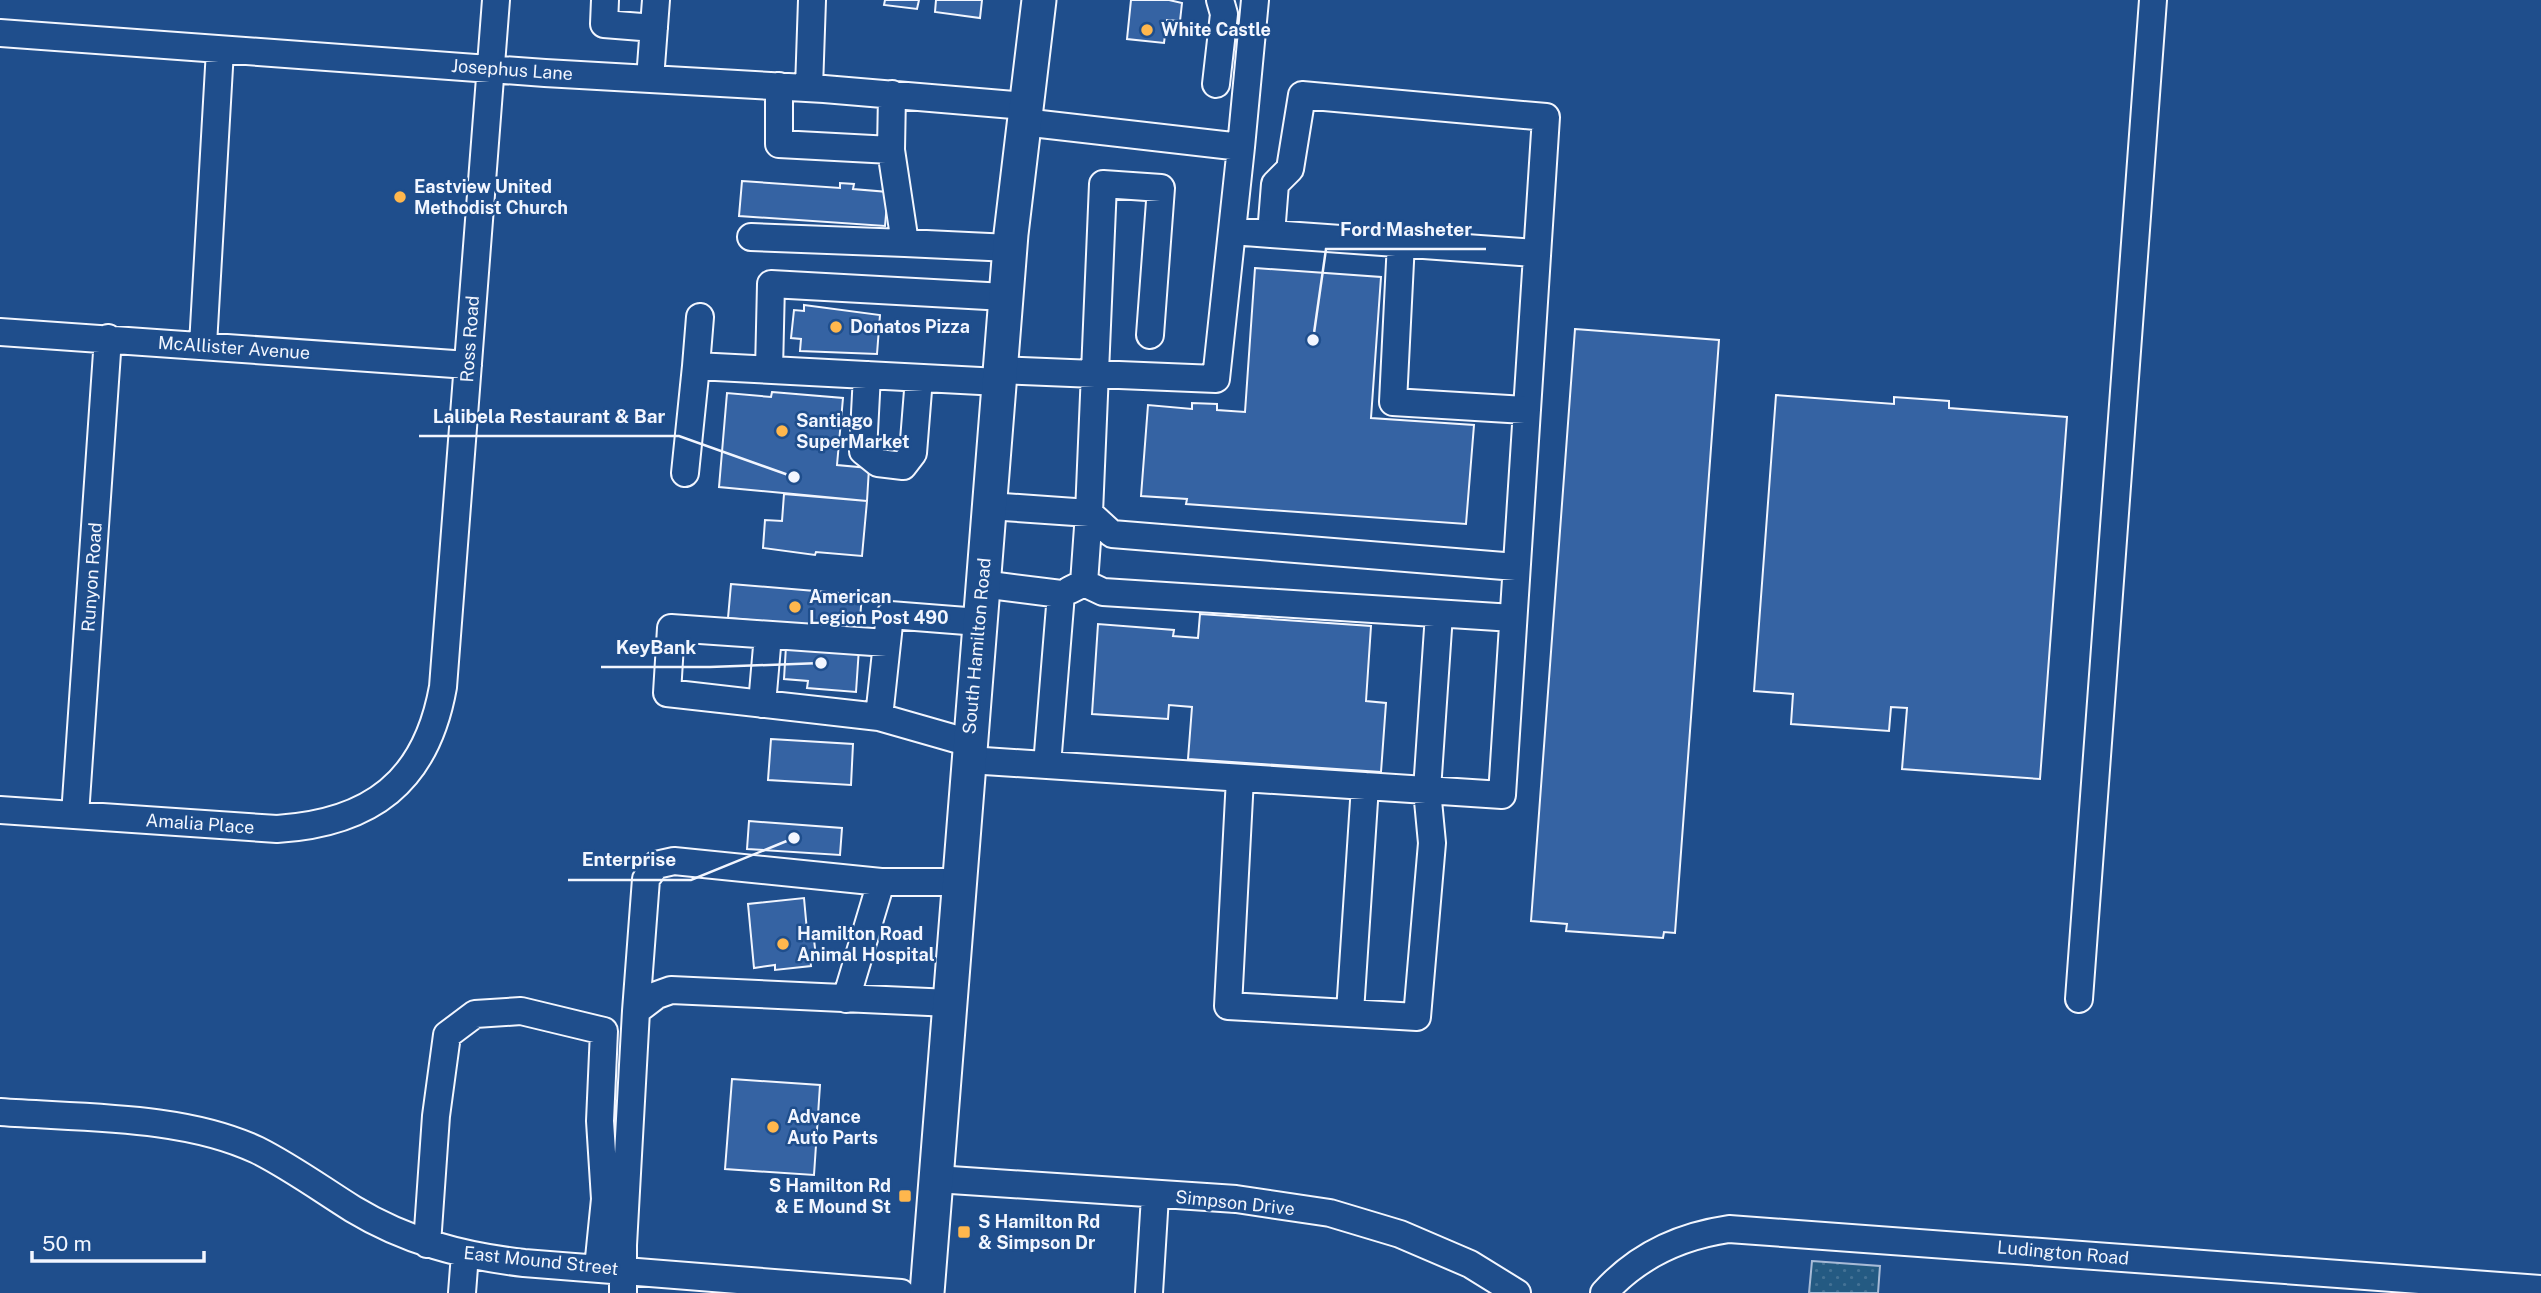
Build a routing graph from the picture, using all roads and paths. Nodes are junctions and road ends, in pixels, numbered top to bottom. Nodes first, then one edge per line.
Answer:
1 (496, 0) edge
2 (605, 0) edge
3 (656, 0) edge
4 (812, 0) edge
5 (1039, 0) edge
6 (1220, 0) edge
7 (1255, 0) edge
8 (2153, 0) edge
9 (654, 28) junction
10 (0, 33) edge
11 (220, 50) junction
12 (491, 68) junction
13 (650, 79) junction
14 (1216, 84) dead end
15 (779, 86) junction
16 (808, 88) junction
17 (892, 94) junction
18 (1024, 114) junction
19 (1241, 147) junction
20 (891, 150) junction
21 (1232, 231) junction
22 (1271, 234) junction
23 (751, 237) dead end
24 (1401, 242) junction
25 (905, 243) junction
26 (1010, 248) junction
27 (1535, 253) junction
28 (792, 285) junction
29 (1005, 298) junction
30 (700, 317) dead end
31 (0, 332) edge
32 (1150, 335) dead end
33 (108, 338) junction
34 (203, 345) junction
35 (468, 365) junction
36 (696, 366) junction
37 (769, 370) junction
38 (1093, 374) junction
39 (862, 375) junction
40 (999, 376) junction
41 (919, 378) junction
42 (1525, 410) junction
43 (685, 473) dead end
44 (989, 506) junction
45 (1089, 513) junction
46 (1516, 567) junction
47 (982, 584) junction
48 (1073, 589) junction
49 (1439, 614) junction
50 (1513, 618) junction
51 (979, 622) junction
52 (768, 635) junction
53 (887, 643) junction
54 (762, 704) junction
55 (879, 717) junction
56 (969, 751) junction
57 (1047, 765) junction
58 (1240, 778) junction
59 (1365, 786) junction
60 (392, 790) joint
61 (1427, 790) junction
62 (0, 810) edge
63 (75, 815) junction
64 (881, 882) junction
65 (959, 882) junction
66 (846, 999) junction
67 (2079, 999) dead end
68 (950, 1003) junction
69 (636, 1011) junction
70 (1350, 1012) junction
71 (0, 1112) edge
72 (936, 1179) junction
73 (1155, 1196) junction
74 (427, 1244) junction
75 (465, 1254) junction
76 (615, 1277) edge
77 (784, 1288) edge
78 (2438, 1288) edge
79 (2541, 1289) edge
80 (463, 1293) edge
81 (901, 1293) edge
82 (927, 1293) edge
83 (1149, 1293) edge
84 (1517, 1293) edge
85 (1604, 1293) edge

1 - 12 street, Ross Road
2 - 9 street
3 - 9 street
4 - 16 street
5 - 18 main road, South Hamilton Road
6 - 14 street
7 - 19 street
8 - 67 street
9 - 13 street
10 - 11 street, Josephus Lane
11 - 12 street, Josephus Lane
11 - 34 street
12 - 13 street, Josephus Lane
12 - 35 street, Ross Road
13 - 15 street, Josephus Lane
15 - 16 street, Josephus Lane
15 - 20 street
16 - 17 street, Josephus Lane
17 - 18 street, Josephus Lane
17 - 20 street
18 - 19 street, Josephus Lane
18 - 26 main road, South Hamilton Road
19 - 21 street
20 - 25 street
21 - 22 street
21 - 38 street
22 - 24 street
22 - 27 street
23 - 25 street
24 - 27 street
24 - 42 street
25 - 26 street
26 - 29 main road, South Hamilton Road
27 - 42 street
28 - 29 street
28 - 37 street
28 - 39 street
29 - 40 main road, South Hamilton Road
30 - 36 street
31 - 33 street, McAllister Avenue
32 - 38 street
33 - 34 street, McAllister Avenue
33 - 63 street, Runyon Road
34 - 35 street, McAllister Avenue
35 - 60 street, Ross Road
36 - 37 street
36 - 43 street
37 - 39 street
38 - 40 street
38 - 45 street
39 - 41 street
39 - 41 street
40 - 41 street
40 - 44 main road, South Hamilton Road
42 - 46 street
44 - 45 street
44 - 47 main road, South Hamilton Road
45 - 46 street
45 - 48 street
46 - 50 street
47 - 48 street
47 - 51 main road, South Hamilton Road
48 - 49 street
48 - 57 street
49 - 50 street
49 - 61 street
50 - 61 street
51 - 53 street
51 - 56 main road, South Hamilton Road
52 - 53 street
52 - 54 street
52 - 54 street
53 - 55 street
54 - 55 street
55 - 56 street
56 - 57 street
56 - 65 main road, South Hamilton Road
57 - 58 street
58 - 59 street
58 - 70 street
59 - 61 street
59 - 70 street
60 - 63 street, Amalia Place
61 - 70 street
62 - 63 street, Amalia Place
64 - 65 street
64 - 66 street
64 - 69 street
65 - 68 main road, South Hamilton Road
66 - 68 street
66 - 69 street
68 - 72 main road, South Hamilton Road
69 - 76 street
71 - 74 street, East Mound Street
72 - 73 street, Simpson Drive
72 - 82 main road, South Hamilton Road
73 - 83 street
73 - 84 street, Simpson Drive
74 - 75 street, East Mound Street
74 - 76 street
75 - 76 street, East Mound Street
75 - 80 street
76 - 77 street, East Mound Street
77 - 81 street, East Mound Street
78 - 79 street, Ludington Road
78 - 85 street, Ludington Road

